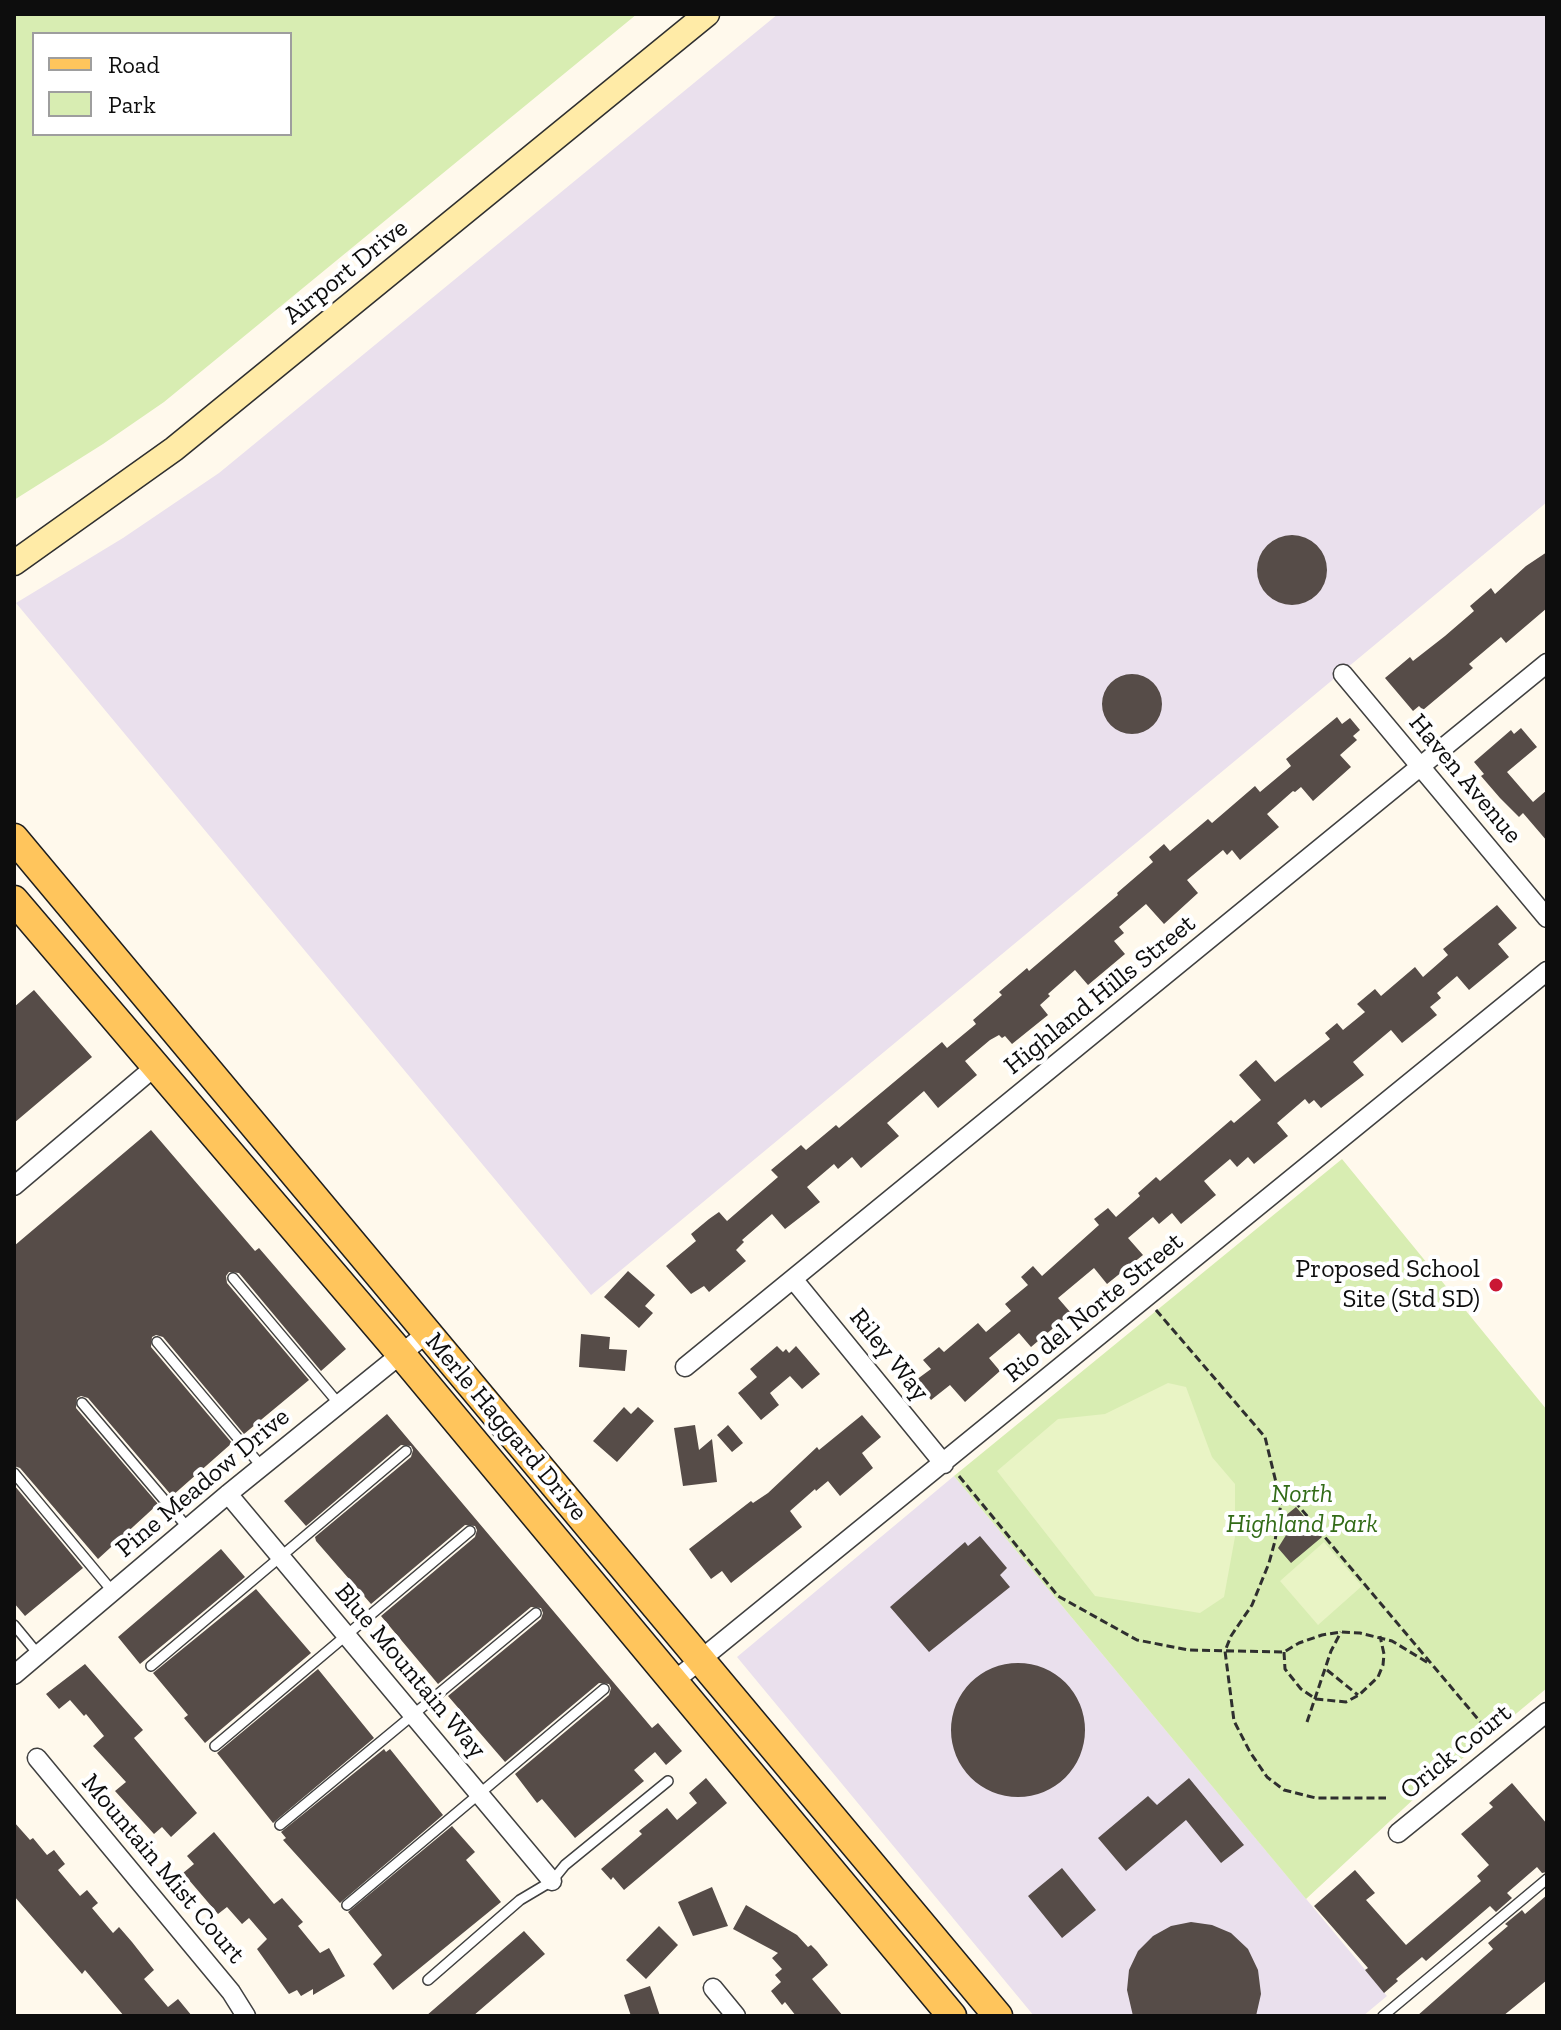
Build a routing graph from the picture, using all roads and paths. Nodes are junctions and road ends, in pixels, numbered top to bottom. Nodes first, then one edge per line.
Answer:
1 (707, 14) edge
2 (14, 563) edge
3 (1547, 663) edge
4 (1343, 674) dead end
5 (1420, 766) junction
6 (14, 838) edge
7 (14, 900) edge
8 (1547, 918) edge
9 (1547, 971) edge
10 (157, 1065) junction
11 (14, 1186) edge
12 (233, 1278) dead end
13 (793, 1279) junction
14 (1154, 1307) dead end
15 (427, 1333) junction
16 (157, 1342) dead end
17 (401, 1354) junction
18 (685, 1367) dead end
19 (82, 1403) dead end
20 (339, 1404) junction
21 (406, 1451) dead end
22 (262, 1467) junction
23 (950, 1468) junction
24 (14, 1473) edge
25 (228, 1494) junction
26 (1281, 1503) junction
27 (188, 1528) junction
28 (470, 1531) dead end
29 (279, 1556) junction
30 (113, 1592) junction
31 (536, 1613) dead end
32 (14, 1625) edge
33 (1341, 1632) junction
34 (346, 1635) junction
35 (1380, 1636) junction
36 (1225, 1651) junction
37 (1284, 1652) junction
38 (38, 1654) junction
39 (701, 1659) junction
40 (1430, 1664) junction
41 (151, 1666) dead end
42 (1327, 1670) junction
43 (14, 1675) edge
44 (673, 1682) junction
45 (604, 1689) dead end
46 (1359, 1695) junction
47 (1316, 1699) junction
48 (1547, 1712) edge
49 (413, 1715) junction
50 (1307, 1722) dead end
51 (1488, 1731) dead end
52 (215, 1746) dead end
53 (37, 1758) dead end
54 (668, 1781) dead end
55 (479, 1793) junction
56 (1386, 1798) dead end
57 (280, 1825) dead end
58 (1398, 1833) dead end
59 (1547, 1879) edge
60 (552, 1881) junction
61 (347, 1905) dead end
62 (428, 1980) dead end
63 (713, 1988) dead end
64 (246, 2016) edge
65 (736, 2016) edge
66 (952, 2016) edge
67 (998, 2016) edge
68 (1383, 2016) edge

1 - 2 main road, Airport Drive
3 - 5 street, Highland Hills Street
4 - 5 street, Haven Avenue
5 - 8 street, Haven Avenue
5 - 13 street, Highland Hills Street
6 - 15 main road, Merle Haggard Drive
7 - 10 main road, Merle Haggard Drive
9 - 23 street, Rio del Norte Street
10 - 11 street
10 - 17 main road, Merle Haggard Drive
12 - 20 lane
13 - 18 street, Highland Hills Street
13 - 23 street, Riley Way
14 - 26 path
15 - 17 street, Pine Meadow Drive
15 - 39 main road, Merle Haggard Drive
16 - 22 lane
17 - 20 street, Pine Meadow Drive
17 - 44 main road, Merle Haggard Drive
19 - 27 lane
20 - 22 street, Pine Meadow Drive
21 - 29 lane
22 - 25 street, Pine Meadow Drive
23 - 36 path
23 - 39 street, Rio del Norte Street
24 - 30 lane
25 - 27 street, Pine Meadow Drive
25 - 29 street, Blue Mountain Way
26 - 36 path
26 - 40 path
27 - 30 street, Pine Meadow Drive
28 - 34 lane
29 - 34 street, Blue Mountain Way
29 - 41 lane
30 - 38 street, Pine Meadow Drive
31 - 49 lane
32 - 38 lane
33 - 35 path
33 - 37 path
33 - 42 path
34 - 49 street, Blue Mountain Way
34 - 52 lane
35 - 40 path
35 - 46 path
36 - 37 path
36 - 56 path
37 - 47 path
38 - 43 street, Pine Meadow Drive
39 - 44 street, Rio del Norte Street
39 - 67 main road, Merle Haggard Drive
40 - 51 path
42 - 46 path
42 - 47 path
44 - 66 main road, Merle Haggard Drive
45 - 55 lane
46 - 47 path
47 - 50 path
48 - 58 street, Orick Court
49 - 55 street, Blue Mountain Way
49 - 57 lane
53 - 64 street, Mountain Mist Court
54 - 60 lane
55 - 60 street, Blue Mountain Way
55 - 61 lane
59 - 68 lane
60 - 62 lane
63 - 65 street

